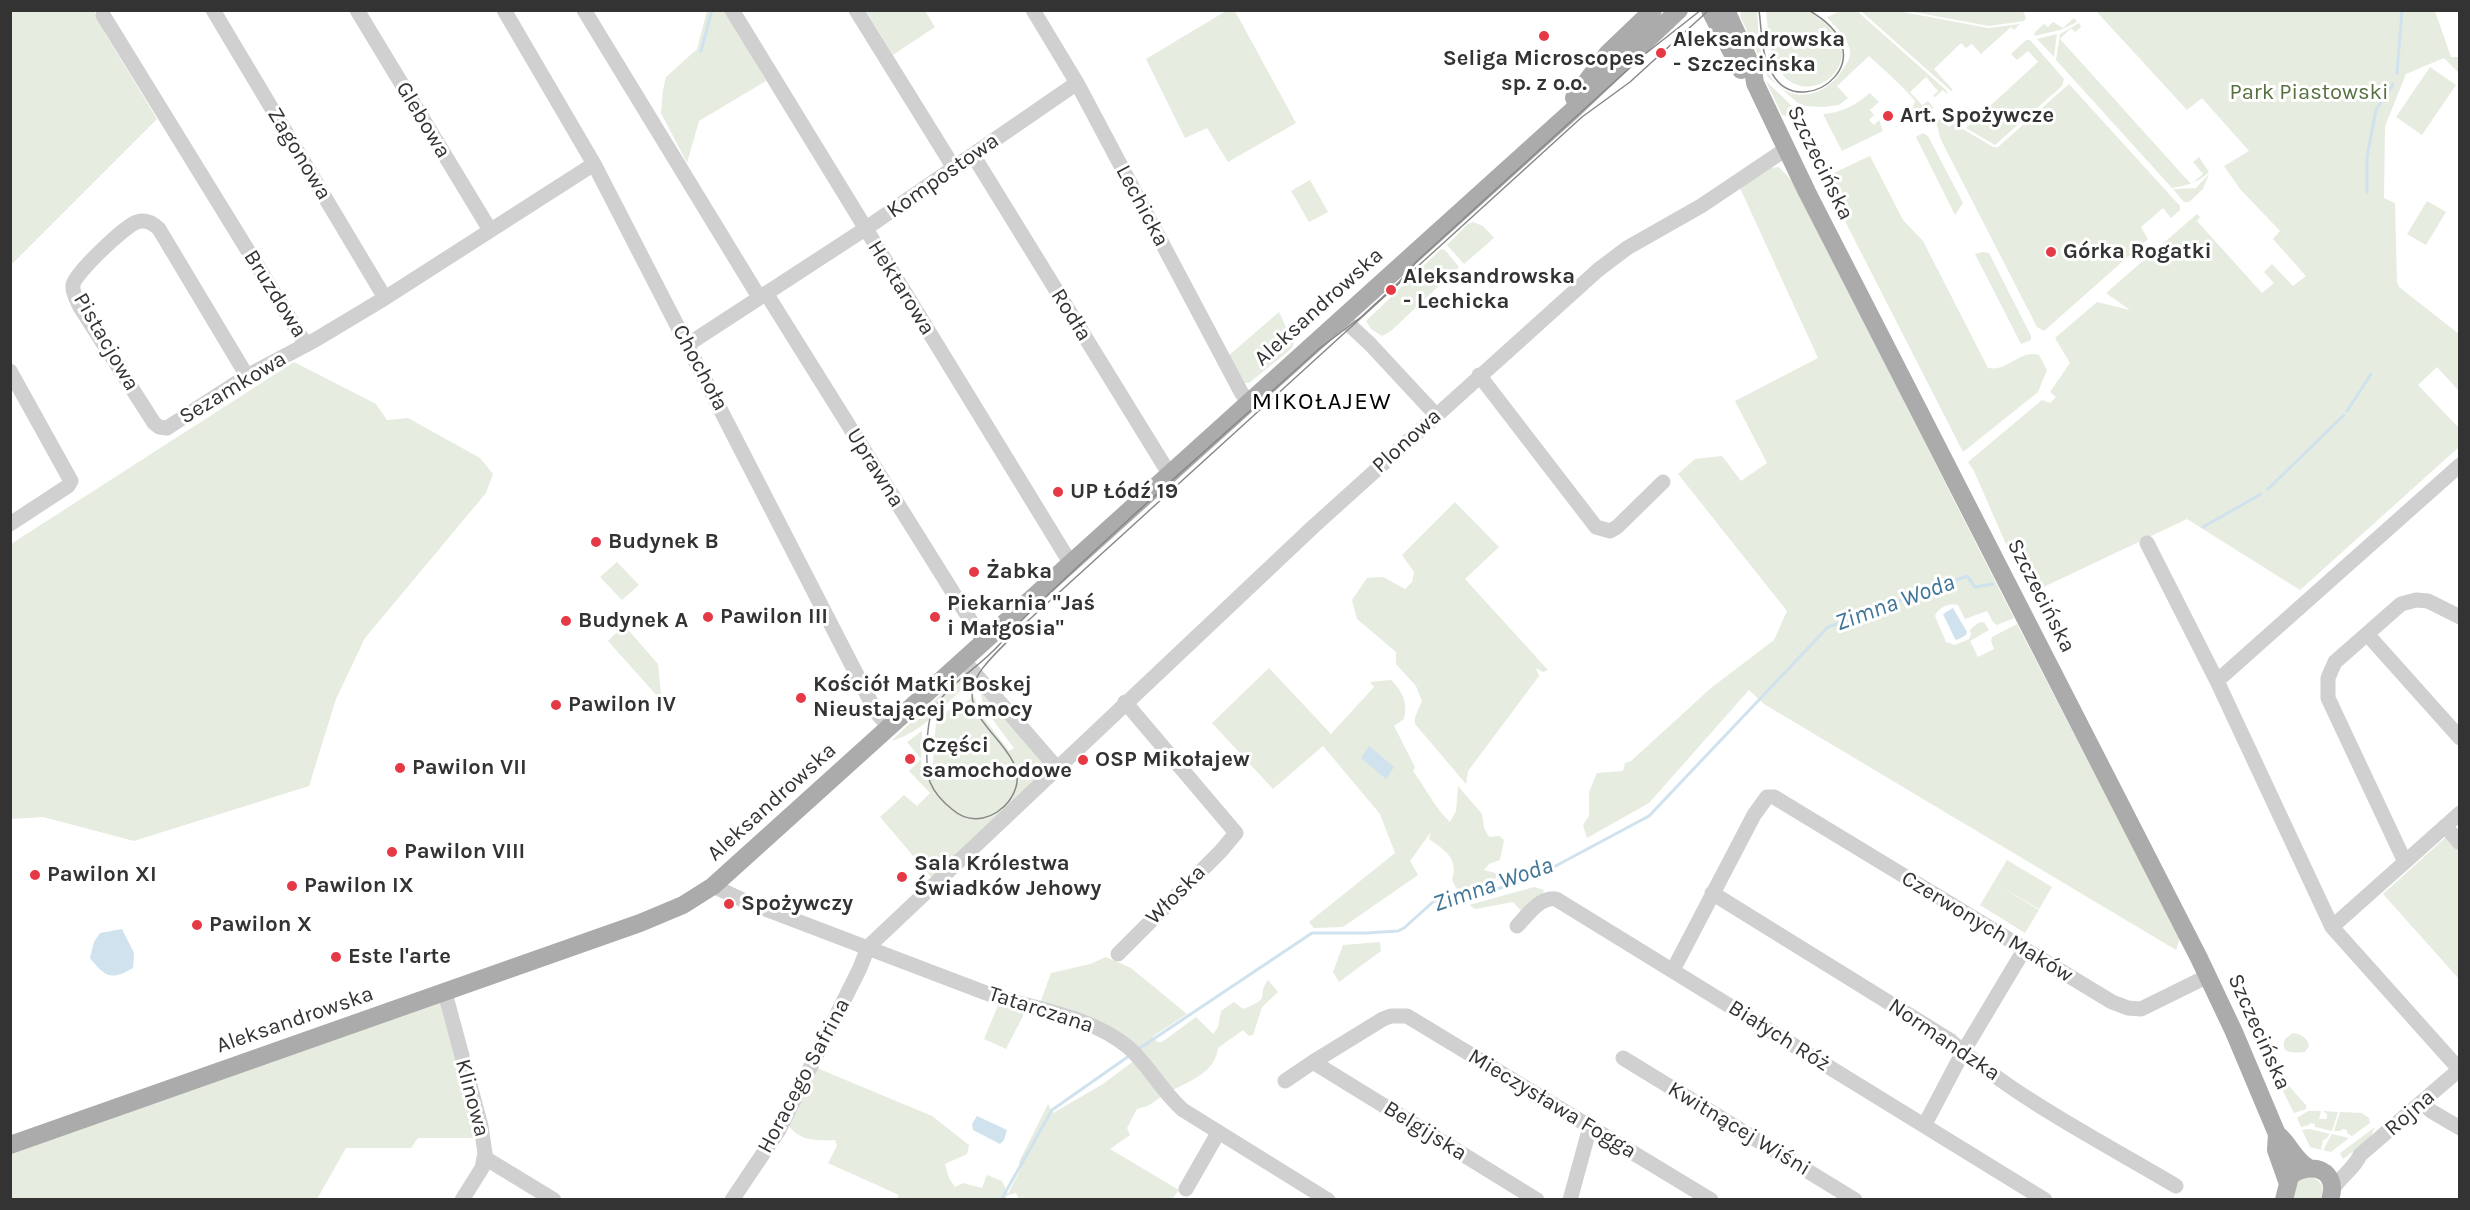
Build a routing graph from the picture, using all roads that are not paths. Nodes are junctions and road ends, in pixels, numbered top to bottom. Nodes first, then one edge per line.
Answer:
1 (213, 10) edge
2 (357, 10) edge
3 (504, 10) edge
4 (584, 10) edge
5 (732, 10) edge
6 (856, 10) edge
7 (1033, 10) edge
8 (1653, 10) edge
9 (1679, 10) edge
10 (1710, 10) edge
11 (1726, 10) edge
12 (104, 15) dead end
13 (1755, 83) junction
14 (1077, 84) junction
15 (1551, 128) junction
16 (1786, 149) junction
17 (973, 155) junction
18 (594, 164) junction
19 (954, 168) junction
20 (865, 229) junction
21 (490, 230) junction
22 (762, 295) junction
23 (385, 298) junction
24 (1342, 318) junction
25 (306, 345) junction
26 (687, 345) junction
27 (10, 371) edge
28 (1479, 375) junction
29 (247, 376) junction
30 (1249, 403) junction
31 (1436, 415) junction
32 (159, 427) joint
33 (2460, 465) edge
34 (1170, 475) junction
35 (1663, 482) dead end
36 (10, 524) edge
37 (2147, 543) dead end
38 (1071, 564) junction
39 (2460, 617) edge
40 (2367, 634) junction
41 (984, 642) junction
42 (964, 661) junction
43 (2217, 681) junction
44 (1125, 702) junction
45 (890, 728) junction
46 (2460, 738) edge
47 (1056, 767) junction
48 (2460, 813) edge
49 (2445, 826) junction
50 (2460, 843) edge
51 (2405, 862) junction
52 (713, 886) junction
53 (1712, 893) junction
54 (1517, 926) dead end
55 (2332, 927) junction
56 (888, 930) junction
57 (868, 947) junction
58 (2024, 950) junction
59 (1118, 954) dead end
60 (894, 958) junction
61 (1673, 970) junction
62 (2208, 976) junction
63 (445, 993) junction
64 (1963, 1052) junction
65 (1623, 1058) dead end
66 (1313, 1062) junction
67 (2459, 1069) edge
68 (1285, 1081) dead end
69 (2422, 1103) junction
70 (1925, 1124) junction
71 (1590, 1127) junction
72 (2460, 1128) edge
73 (1218, 1133) junction
74 (2277, 1134) junction
75 (10, 1145) edge
76 (2360, 1155) junction
77 (485, 1158) junction
78 (2316, 1170) junction
79 (2176, 1186) dead end
80 (1186, 1189) dead end
81 (2285, 1190) edge
82 (2331, 1195) edge
83 (462, 1200) edge
84 (554, 1200) edge
85 (732, 1200) edge
86 (1328, 1200) edge
87 (1537, 1200) edge
88 (1570, 1200) edge
89 (1711, 1200) edge
90 (1855, 1200) edge
91 (2045, 1200) edge

1 - 23 street, Zagonowa
2 - 21 street, Glebowa
3 - 18 street, Chochoła
4 - 22 street, Uprawna
5 - 20 street, Hektarowa
6 - 19 street
7 - 14 street, Lechicka
8 - 15 main road, Aleksandrowska
9 - 15 main road, Aleksandrowska
10 - 13 main road, Szczecińska
11 - 13 main road, Szczecińska
12 - 25 street, Bruzdowa
13 - 16 main road, Szczecińska
14 - 17 street, Kompostowa
14 - 30 street, Lechicka
15 - 24 main road, Aleksandrowska
16 - 28 street, Plonowa
16 - 62 main road, Szczecińska
17 - 19 street, Kompostowa
17 - 34 street, Rodła
18 - 21 street, Bruzdowa
18 - 26 street, Chochoła
19 - 20 street, Kompostowa
20 - 22 street, Kompostowa
20 - 38 street, Hektarowa
21 - 23 street, Bruzdowa
22 - 26 street, Kompostowa
22 - 41 street, Uprawna
23 - 25 street, Bruzdowa
24 - 30 main road, Aleksandrowska
24 - 31 street
25 - 29 street, Sezamkowa
26 - 45 street, Chochoła
27 - 36 street
28 - 31 street, Plonowa
28 - 35 street
29 - 32 street, Sezamkowa
29 - 32 street, Pistacjowa
30 - 34 main road, Aleksandrowska
31 - 44 street, Plonowa
33 - 43 street
34 - 38 main road, Aleksandrowska
37 - 43 street
38 - 41 main road, Aleksandrowska
39 - 40 street
40 - 46 street
40 - 51 street
41 - 42 main road, Aleksandrowska
42 - 45 main road, Aleksandrowska
42 - 47 street
43 - 55 street
44 - 47 street, Plonowa
44 - 59 street, Włoska
45 - 52 main road, Aleksandrowska
47 - 56 street, Plonowa
48 - 49 street
49 - 50 street
49 - 51 street
51 - 55 street
52 - 57 street, Tatarczana
52 - 63 main road, Aleksandrowska
53 - 58 street, Czerwonych Maków
53 - 61 street
53 - 64 street, Normandzka
54 - 61 street, Białych Róż
55 - 67 street
56 - 57 street, Plonowa
56 - 60 street
57 - 60 street, Tatarczana
57 - 85 street, Horacego Safrina
58 - 62 street, Czerwonych Maków
58 - 64 street
60 - 73 street, Tatarczana
61 - 70 street, Białych Róż
62 - 74 main road, Szczecińska
63 - 75 main road, Aleksandrowska
63 - 77 street, Klinowa
64 - 70 street
64 - 79 street, Normandzka
65 - 90 street, Kwitnącej Wiśni
66 - 68 street
66 - 71 street, Mieczysława Fogga
66 - 87 street, Belgijska
67 - 69 street, Rojna
69 - 72 street
69 - 76 street, Rojna
70 - 91 street, Białych Róż
71 - 88 street
71 - 89 street, Mieczysława Fogga
73 - 80 street
73 - 86 street, Tatarczana
74 - 78 main road, Szczecińska
74 - 81 main road, Szczecińska
76 - 78 street, Rojna
76 - 82 street, Rojna
77 - 83 street, Klinowa
77 - 84 street
78 - 81 main road
78 - 82 main road, Szczecińska

